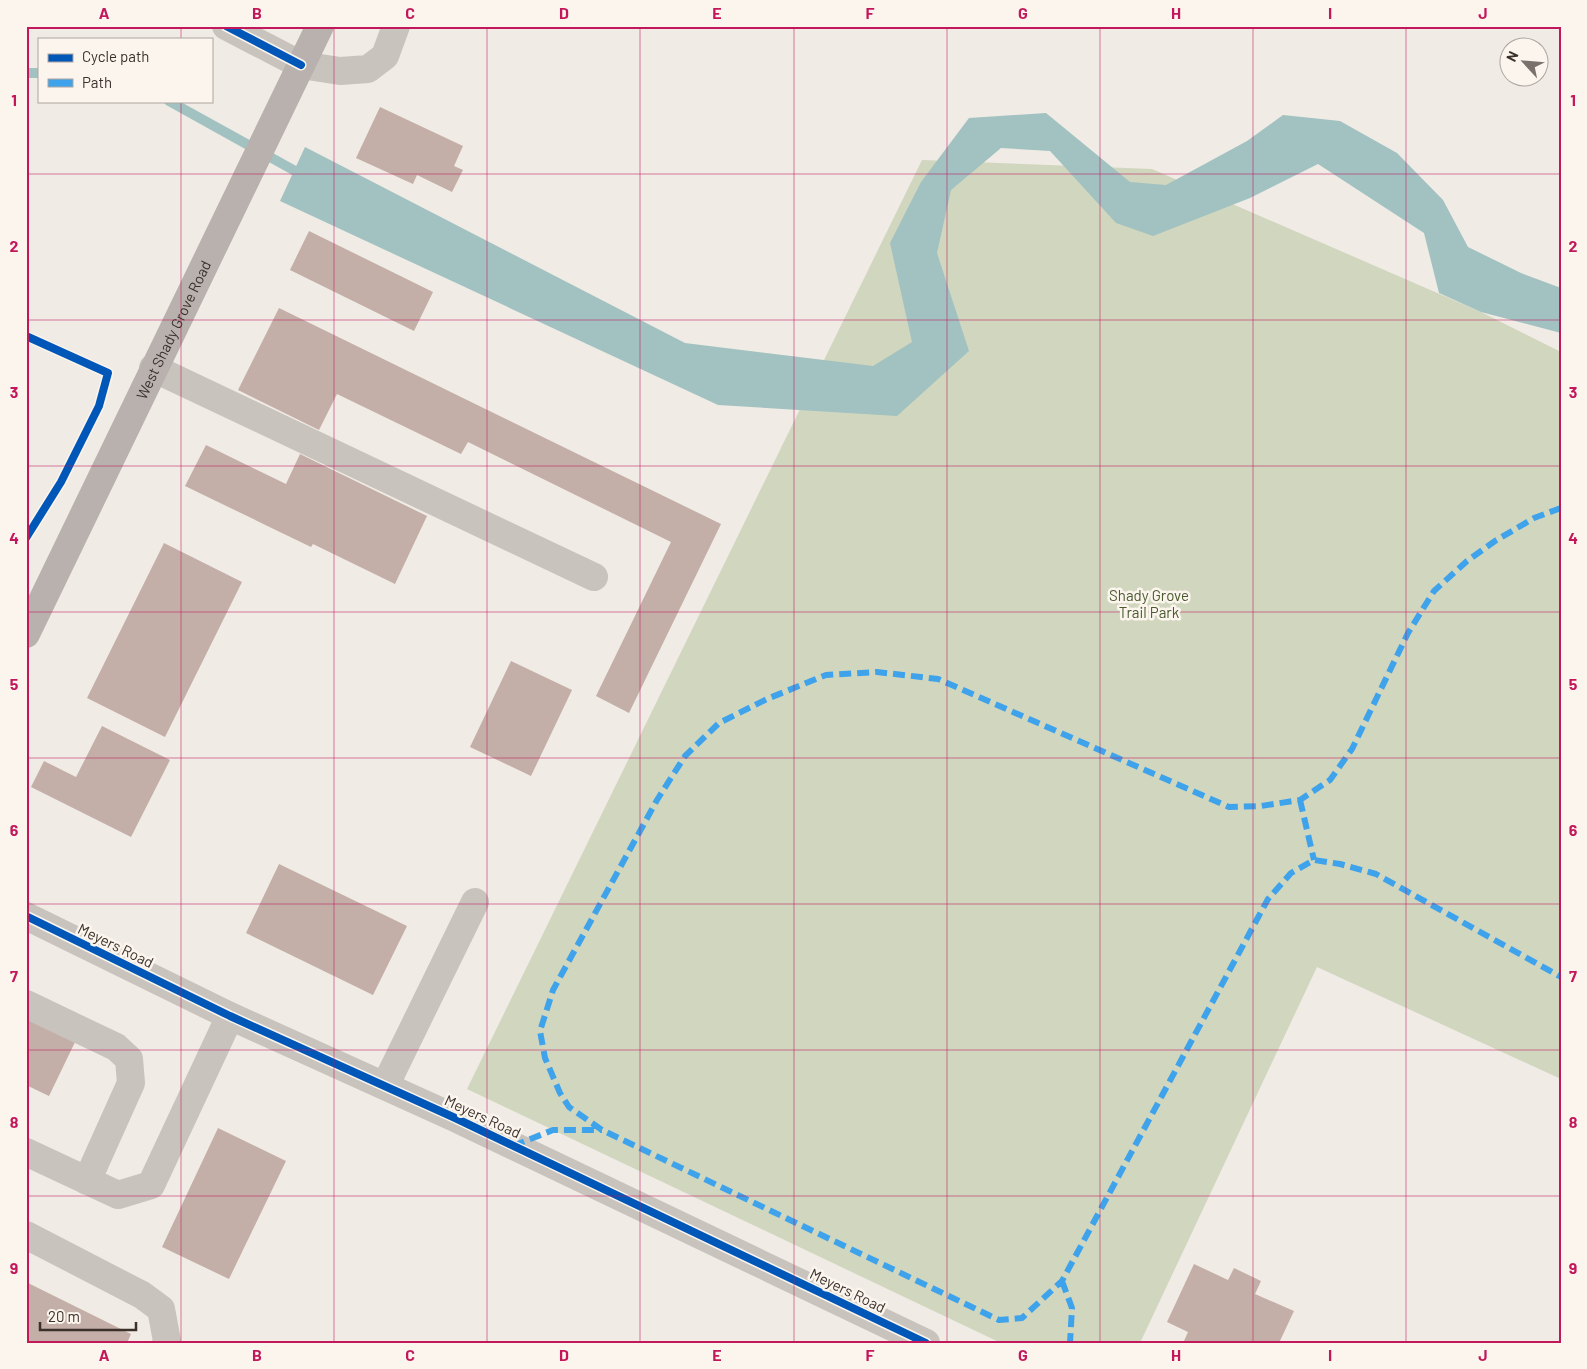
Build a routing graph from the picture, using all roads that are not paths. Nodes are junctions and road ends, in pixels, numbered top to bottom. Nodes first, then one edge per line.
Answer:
1 (320, 26) edge
2 (396, 26) edge
3 (231, 27) edge
4 (301, 65) junction
5 (153, 368) junction
6 (594, 577) dead end
7 (26, 634) edge
8 (475, 902) dead end
9 (26, 916) edge
10 (26, 1004) edge
11 (230, 1016) junction
12 (385, 1086) junction
13 (26, 1152) edge
14 (86, 1181) junction
15 (26, 1235) edge
16 (166, 1343) edge
17 (926, 1343) edge

1 - 4 main road, West Shady Grove Road
2 - 4 street
3 - 4 street
4 - 5 main road, West Shady Grove Road
5 - 6 street
5 - 7 main road, West Shady Grove Road
8 - 12 street
9 - 11 street, Meyers Road
10 - 14 street
11 - 12 street, Meyers Road
11 - 14 street
12 - 17 street, Meyers Road
13 - 14 street
15 - 16 street

